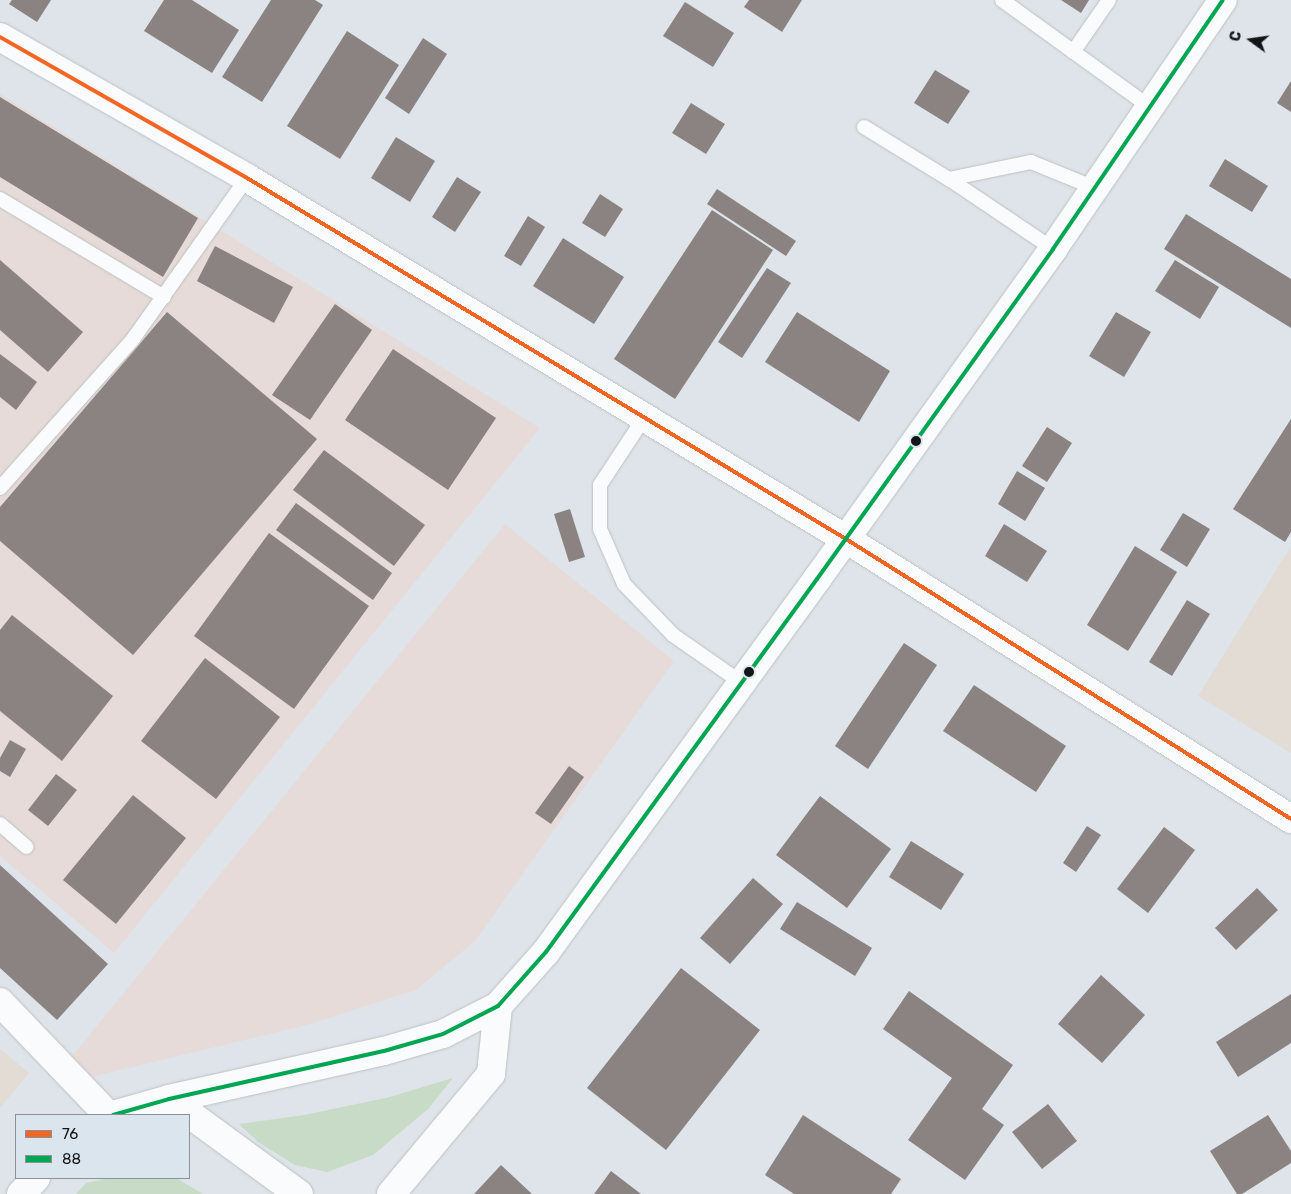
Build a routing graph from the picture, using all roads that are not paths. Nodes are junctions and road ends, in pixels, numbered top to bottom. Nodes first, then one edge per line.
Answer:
1 (1002, 0) edge
2 (1109, 0) edge
3 (1223, 0) edge
4 (0, 37) edge
5 (1074, 52) junction
6 (1150, 107) junction
7 (864, 127) dead end
8 (247, 178) junction
9 (950, 179) junction
10 (1095, 188) junction
11 (0, 199) edge
12 (1053, 249) junction
13 (164, 297) junction
14 (644, 418) junction
15 (0, 488) edge
16 (846, 539) junction
17 (742, 682) junction
18 (1291, 820) edge
19 (0, 824) edge
20 (26, 847) dead end
21 (0, 1002) edge
22 (498, 1006) junction
23 (169, 1099) junction
24 (107, 1114) edge
25 (116, 1114) edge
26 (190, 1114) edge
27 (190, 1114) edge
28 (35, 1179) edge
29 (21, 1194) edge
30 (299, 1194) edge
31 (391, 1194) edge

1 - 5 lane
2 - 5 lane
3 - 6 street
4 - 8 street
5 - 6 lane
6 - 10 street
7 - 9 lane
8 - 13 lane
8 - 14 street
9 - 10 lane
9 - 12 lane
10 - 12 street
11 - 13 lane
12 - 16 street
13 - 15 lane
14 - 16 street
14 - 17 lane
16 - 17 street
16 - 18 street
17 - 22 street
19 - 20 lane
21 - 24 street
22 - 23 street
22 - 31 street
23 - 25 street
23 - 26 street
27 - 30 street
28 - 29 street

